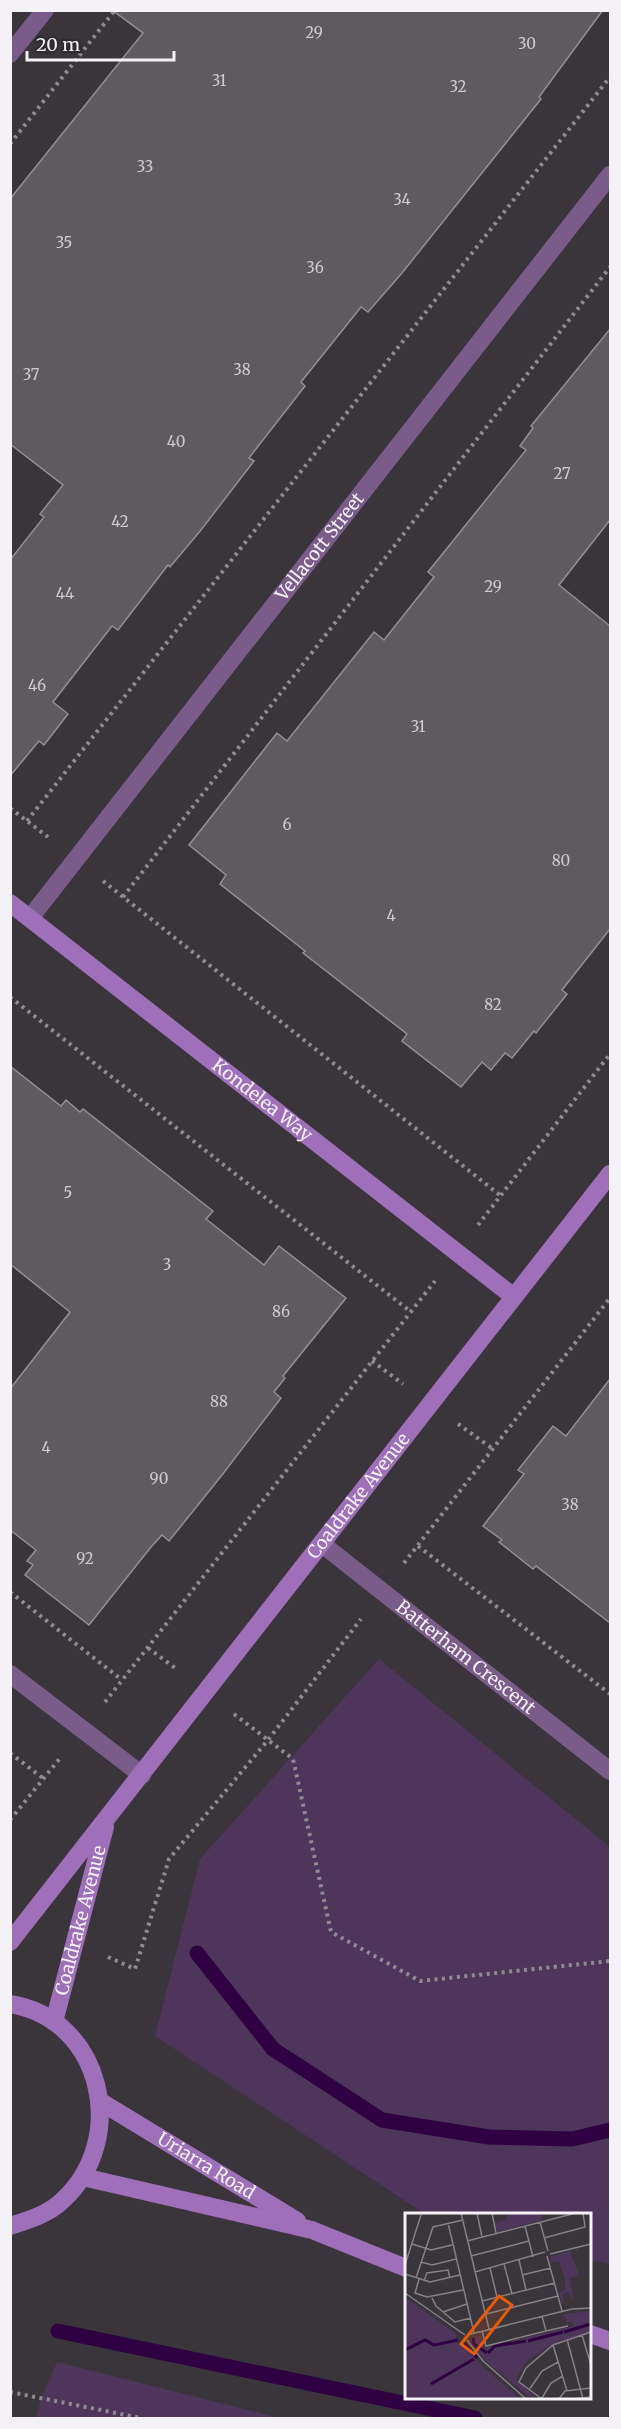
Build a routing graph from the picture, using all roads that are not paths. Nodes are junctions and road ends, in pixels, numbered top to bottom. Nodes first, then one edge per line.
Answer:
1 (45, 10) edge
2 (10, 54) edge
3 (610, 175) edge
4 (10, 903) edge
5 (30, 918) junction
6 (610, 1173) edge
7 (514, 1297) junction
8 (322, 1544) junction
9 (10, 1674) edge
10 (610, 1771) edge
11 (142, 1775) junction
12 (107, 1820) junction
13 (10, 1942) edge
14 (10, 2004) edge
15 (54, 2022) junction
16 (101, 2102) junction
17 (83, 2177) junction
18 (10, 2226) edge
19 (312, 2230) junction
20 (405, 2268) edge
21 (591, 2334) edge
22 (610, 2341) edge

1 - 2 street
3 - 5 street, Vellacott Street
4 - 5 street, Kondelea Way
5 - 7 street, Kondelea Way
6 - 7 street, Coaldrake Avenue
7 - 8 street, Coaldrake Avenue
8 - 10 street, Batterham Crescent
8 - 11 street, Coaldrake Avenue
9 - 11 street
11 - 12 street, Coaldrake Avenue
12 - 13 street, Coaldrake Avenue
12 - 15 street, Coaldrake Avenue
14 - 15 street
15 - 16 street
16 - 17 street
16 - 19 street, Uriarra Road
17 - 18 street
17 - 19 street, Uriarra Road
19 - 20 street, Uriarra Road
21 - 22 street

